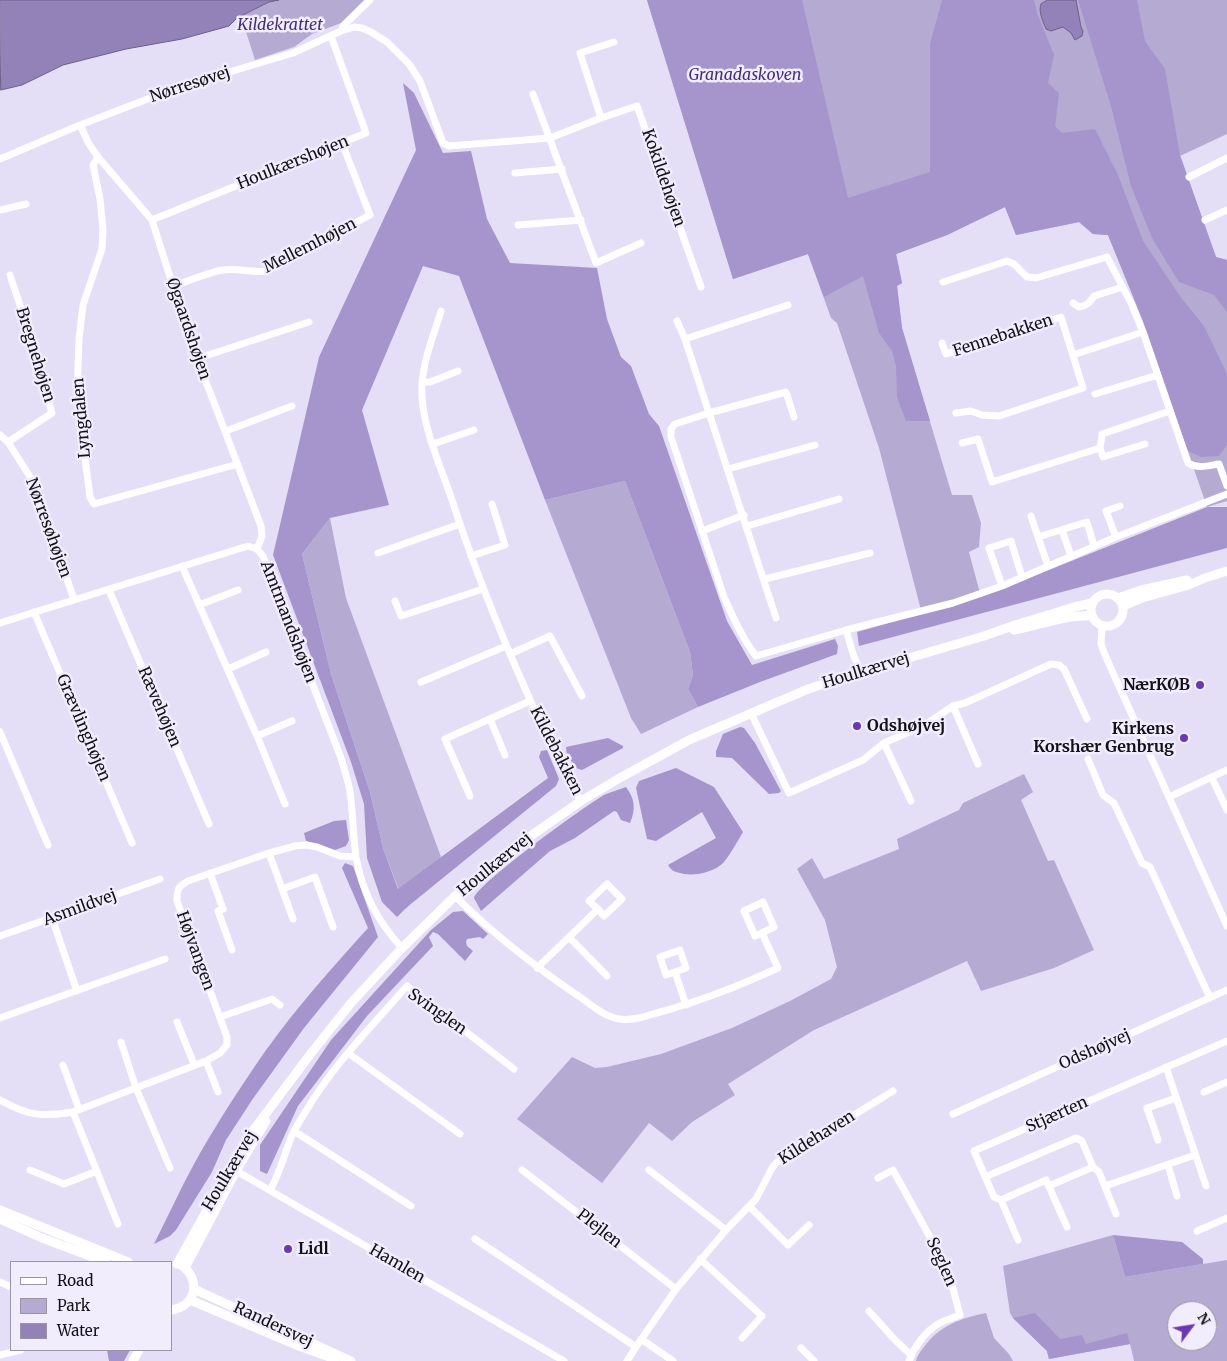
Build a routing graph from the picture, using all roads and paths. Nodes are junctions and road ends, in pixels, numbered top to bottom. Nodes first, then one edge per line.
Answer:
1 (370, 0) edge
2 (341, 31) junction
3 (331, 36) junction
4 (614, 42) dead end
5 (533, 94) dead end
6 (601, 118) junction
7 (80, 126) junction
8 (550, 138) junction
9 (342, 143) junction
10 (98, 157) junction
11 (1227, 158) edge
12 (0, 159) edge
13 (562, 168) junction
14 (515, 173) dead end
15 (1189, 177) dead end
16 (26, 204) dead end
17 (0, 210) edge
18 (1227, 210) edge
19 (152, 220) junction
20 (581, 220) junction
21 (1205, 220) dead end
22 (518, 225) dead end
23 (641, 243) dead end
24 (10, 275) dead end
25 (943, 282) dead end
26 (174, 286) junction
27 (701, 287) dead end
28 (1123, 287) junction
29 (1073, 303) dead end
30 (788, 305) dead end
31 (441, 311) dead end
32 (677, 321) dead end
33 (309, 322) dead end
34 (1143, 332) junction
35 (684, 339) junction
36 (942, 343) dead end
37 (1073, 354) junction
38 (196, 359) junction
39 (458, 372) dead end
40 (1158, 374) junction
41 (422, 382) junction
42 (1096, 394) dead end
43 (292, 406) dead end
44 (1170, 411) junction
45 (709, 413) junction
46 (956, 413) dead end
47 (794, 417) dead end
48 (474, 430) dead end
49 (226, 432) junction
50 (0, 435) edge
51 (8, 442) junction
52 (962, 443) dead end
53 (433, 444) junction
54 (1146, 444) dead end
55 (815, 445) dead end
56 (1100, 448) junction
57 (238, 464) junction
58 (728, 468) junction
59 (1227, 486) edge
60 (1227, 494) edge
61 (840, 499) dead end
62 (492, 504) dead end
63 (1120, 506) dead end
64 (744, 516) junction
65 (1031, 516) dead end
66 (460, 524) junction
67 (747, 526) junction
68 (1062, 530) junction
69 (702, 531) junction
70 (1038, 537) junction
71 (1116, 537) junction
72 (1094, 546) junction
73 (257, 549) junction
74 (378, 553) dead end
75 (870, 553) dead end
76 (471, 556) junction
77 (1071, 556) junction
78 (182, 566) junction
79 (1048, 566) junction
80 (1227, 571) edge
81 (1022, 577) junction
82 (764, 579) junction
83 (1002, 586) junction
84 (483, 589) junction
85 (109, 590) junction
86 (238, 590) dead end
87 (74, 599) junction
88 (395, 601) dead end
89 (1120, 602) junction
90 (1092, 604) junction
91 (199, 605) junction
92 (34, 612) junction
93 (1092, 616) junction
94 (776, 618) dead end
95 (0, 623) edge
96 (1102, 626) junction
97 (846, 630) junction
98 (984, 636) junction
99 (506, 646) junction
100 (266, 652) dead end
101 (510, 654) junction
102 (228, 669) junction
103 (861, 672) junction
104 (421, 682) dead end
105 (582, 696) dead end
106 (530, 701) junction
107 (953, 706) junction
108 (751, 713) junction
109 (490, 719) junction
110 (1087, 719) dead end
111 (292, 721) dead end
112 (0, 732) edge
113 (257, 736) junction
114 (884, 743) junction
115 (505, 755) dead end
116 (1088, 759) dead end
117 (978, 764) dead end
118 (1227, 770) edge
119 (1212, 778) junction
120 (470, 796) dead end
121 (1169, 797) junction
122 (581, 801) junction
123 (911, 801) dead end
124 (284, 804) dead end
125 (1227, 810) edge
126 (209, 824) dead end
127 (132, 843) dead end
128 (48, 845) dead end
129 (269, 852) junction
130 (356, 857) junction
131 (210, 873) junction
132 (160, 879) dead end
133 (282, 889) junction
134 (455, 896) junction
135 (598, 909) junction
136 (52, 918) junction
137 (293, 919) dead end
138 (1227, 926) edge
139 (333, 927) dead end
140 (762, 933) junction
141 (0, 936) edge
142 (569, 937) junction
143 (402, 948) junction
144 (232, 950) dead end
145 (165, 960) dead end
146 (537, 968) junction
147 (675, 972) dead end
148 (607, 976) dead end
149 (1227, 990) edge
150 (77, 991) junction
151 (1210, 998) junction
152 (280, 1005) dead end
153 (686, 1005) junction
154 (220, 1017) junction
155 (0, 1018) edge
156 (177, 1022) dead end
157 (1227, 1041) edge
158 (122, 1042) dead end
159 (348, 1053) junction
160 (206, 1061) junction
161 (194, 1064) junction
162 (63, 1065) dead end
163 (1166, 1067) junction
164 (514, 1069) dead end
165 (1227, 1082) edge
166 (136, 1088) junction
167 (893, 1090) dead end
168 (218, 1092) dead end
169 (1204, 1092) dead end
170 (1176, 1098) junction
171 (0, 1100) edge
172 (76, 1110) junction
173 (953, 1114) dead end
174 (294, 1130) junction
175 (460, 1134) dead end
176 (1158, 1140) dead end
177 (1196, 1155) junction
178 (1168, 1165) junction
179 (1093, 1167) junction
180 (170, 1168) dead end
181 (233, 1169) junction
182 (30, 1170) dead end
183 (522, 1170) dead end
184 (649, 1170) dead end
185 (96, 1171) junction
186 (985, 1177) junction
187 (878, 1178) dead end
188 (1049, 1186) junction
189 (1105, 1186) junction
190 (1206, 1186) dead end
191 (270, 1190) junction
192 (1177, 1196) dead end
193 (1001, 1200) junction
194 (411, 1206) dead end
195 (749, 1206) junction
196 (0, 1210) edge
197 (1116, 1214) dead end
198 (1227, 1218) edge
199 (0, 1219) edge
200 (118, 1224) dead end
201 (809, 1226) dead end
202 (1068, 1227) dead end
203 (726, 1230) junction
204 (1197, 1231) dead end
205 (474, 1239) dead end
206 (1018, 1240) dead end
207 (700, 1259) junction
208 (103, 1261) edge
209 (126, 1261) edge
210 (178, 1265) edge
211 (194, 1289) junction
212 (676, 1289) junction
213 (190, 1300) junction
214 (172, 1310) edge
215 (869, 1311) dead end
216 (742, 1338) dead end
217 (641, 1339) junction
218 (636, 1347) junction
219 (801, 1348) dead end
220 (17, 1351) edge
221 (0, 1355) edge
222 (910, 1358) edge
223 (340, 1361) edge
224 (351, 1361) edge
225 (564, 1361) edge
226 (627, 1361) edge
227 (673, 1361) edge
228 (814, 1361) edge

1 - 2 street, Nørresøvej
2 - 3 street, Nørresøvej
2 - 8 street, Kokildehøjen
3 - 7 street, Nørresøvej
3 - 9 street, Houlkærshøjen
4 - 6 street
5 - 8 street
6 - 8 street, Kokildehøjen
6 - 27 street, Kokildehøjen
7 - 10 street, Øgaardshøjen
7 - 12 street, Nørresøvej
8 - 13 street
9 - 19 street, Houlkærshøjen
9 - 26 street, Mellemhøjen
10 - 19 street, Øgaardshøjen
10 - 57 street, Lyngdalen
11 - 15 street
13 - 14 street
13 - 20 street
16 - 17 street
18 - 21 street
19 - 26 street, Øgaardshøjen
20 - 22 street
20 - 23 street
24 - 51 street, Bregnehøjen
25 - 28 street
26 - 38 street, Øgaardshøjen
28 - 29 street
28 - 34 street
30 - 35 street
31 - 41 street, Kildebakken
32 - 35 street
33 - 38 street
34 - 37 street
34 - 40 street
35 - 45 street
36 - 37 street, Fennebakken
37 - 46 street, Fennebakken
38 - 49 street, Øgaardshøjen
39 - 41 street
40 - 42 street
40 - 44 street
41 - 53 street, Kildebakken
43 - 49 street
44 - 56 street
44 - 59 street
45 - 47 street
45 - 58 street
45 - 69 street
48 - 53 street
49 - 57 street, Øgaardshøjen
50 - 51 street, Nørresøhøjen
51 - 87 street, Nørresøhøjen
52 - 56 street
53 - 66 street, Kildebakken
54 - 56 street
55 - 58 street
57 - 73 street, Øgaardshøjen
58 - 64 street
60 - 71 street
61 - 67 street
62 - 76 street
63 - 71 street
64 - 67 street
64 - 69 street
65 - 70 street
66 - 74 street
66 - 76 street, Kildebakken
67 - 82 street
68 - 70 street
68 - 72 street
68 - 77 street
69 - 97 street
70 - 79 street
71 - 72 street
72 - 77 street
73 - 78 street, Amtmandshøjen
73 - 130 street, Amtmandshøjen
75 - 82 street
76 - 84 street, Kildebakken
77 - 79 street
78 - 85 street, Amtmandshøjen
78 - 91 street
79 - 81 street
80 - 89 street
81 - 83 street
81 - 83 street
82 - 94 street
83 - 97 street
84 - 88 street
84 - 99 street, Kildebakken
85 - 87 street, Amtmandshøjen
85 - 126 street, Rævehøjen
86 - 91 street
87 - 92 street, Amtmandshøjen
89 - 90 street
89 - 96 street
90 - 93 street
90 - 98 street, Houlkærvej
91 - 102 street
92 - 95 street, Amtmandshøjen
92 - 127 street, Grævlinghøjen
93 - 96 street
93 - 98 street, Houlkærvej
96 - 121 street
97 - 103 street
98 - 103 street, Houlkærvej
99 - 101 street, Kildebakken
99 - 104 street
100 - 102 street
101 - 105 street
101 - 106 street, Kildebakken
102 - 113 street
103 - 108 street, Houlkærvej
106 - 109 street, Kildebakken
106 - 122 street, Kildebakken
107 - 110 street
107 - 114 street
107 - 117 street
108 - 114 street
108 - 122 street, Houlkærvej
109 - 115 street
109 - 120 street, Kildebakken
111 - 113 street
112 - 128 street
113 - 124 street
114 - 123 street
116 - 151 street
118 - 119 street
119 - 121 street
119 - 125 street
121 - 138 street
122 - 134 street, Houlkærvej
129 - 130 street, Højvangen
129 - 131 street, Højvangen
129 - 133 street
130 - 143 street, Amtmandshøjen
131 - 144 street
131 - 154 street, Højvangen
132 - 136 street, Asmildvej
133 - 137 street
133 - 139 street
134 - 143 street, Houlkærvej
134 - 146 street
135 - 135 street
135 - 142 street
136 - 141 street, Asmildvej
136 - 150 street
140 - 140 street
140 - 153 street
142 - 146 street
142 - 148 street
143 - 181 street, Houlkærvej
145 - 150 street
146 - 153 street
147 - 153 street
149 - 151 street, Odshøjvej
150 - 155 street
151 - 173 street, Odshøjvej
152 - 154 street
154 - 160 street, Højvangen
156 - 161 street
157 - 163 street, Stjærten
158 - 166 street
159 - 164 street, Svinglen
159 - 174 street, Svinglen
159 - 175 street
160 - 161 street, Højvangen
160 - 168 street
161 - 166 street, Højvangen
162 - 172 street
163 - 170 street
163 - 186 street, Stjærten
165 - 169 street
166 - 172 street, Højvangen
166 - 180 street
167 - 195 street, Kildehaven
170 - 176 street
170 - 177 street
171 - 172 street, Højvangen
172 - 185 street
174 - 191 street, Svinglen
174 - 194 street
177 - 178 street
177 - 190 street
178 - 189 street
178 - 192 street
179 - 186 street, Stjærten
179 - 188 street
179 - 189 street, Stjærten
181 - 191 street, Hamlen
181 - 210 street, Houlkærvej
182 - 185 street
183 - 212 street, Plejlen
184 - 203 street
185 - 200 street
186 - 193 street, Stjærten
187 - 222 street, Seglen
188 - 193 street
188 - 202 street
189 - 197 street, Stjærten
191 - 225 street, Hamlen
193 - 206 street, Stjærten
195 - 201 street
195 - 203 street
196 - 209 street
198 - 204 street
199 - 208 street
203 - 207 street
205 - 218 street
207 - 212 street
207 - 216 street
210 - 211 street
211 - 213 street
211 - 224 street, Randersvej
212 - 217 street
213 - 214 street
213 - 223 street, Randersvej
215 - 222 street, Seglen
217 - 218 street
217 - 227 street
218 - 226 street
219 - 228 street
220 - 221 street

